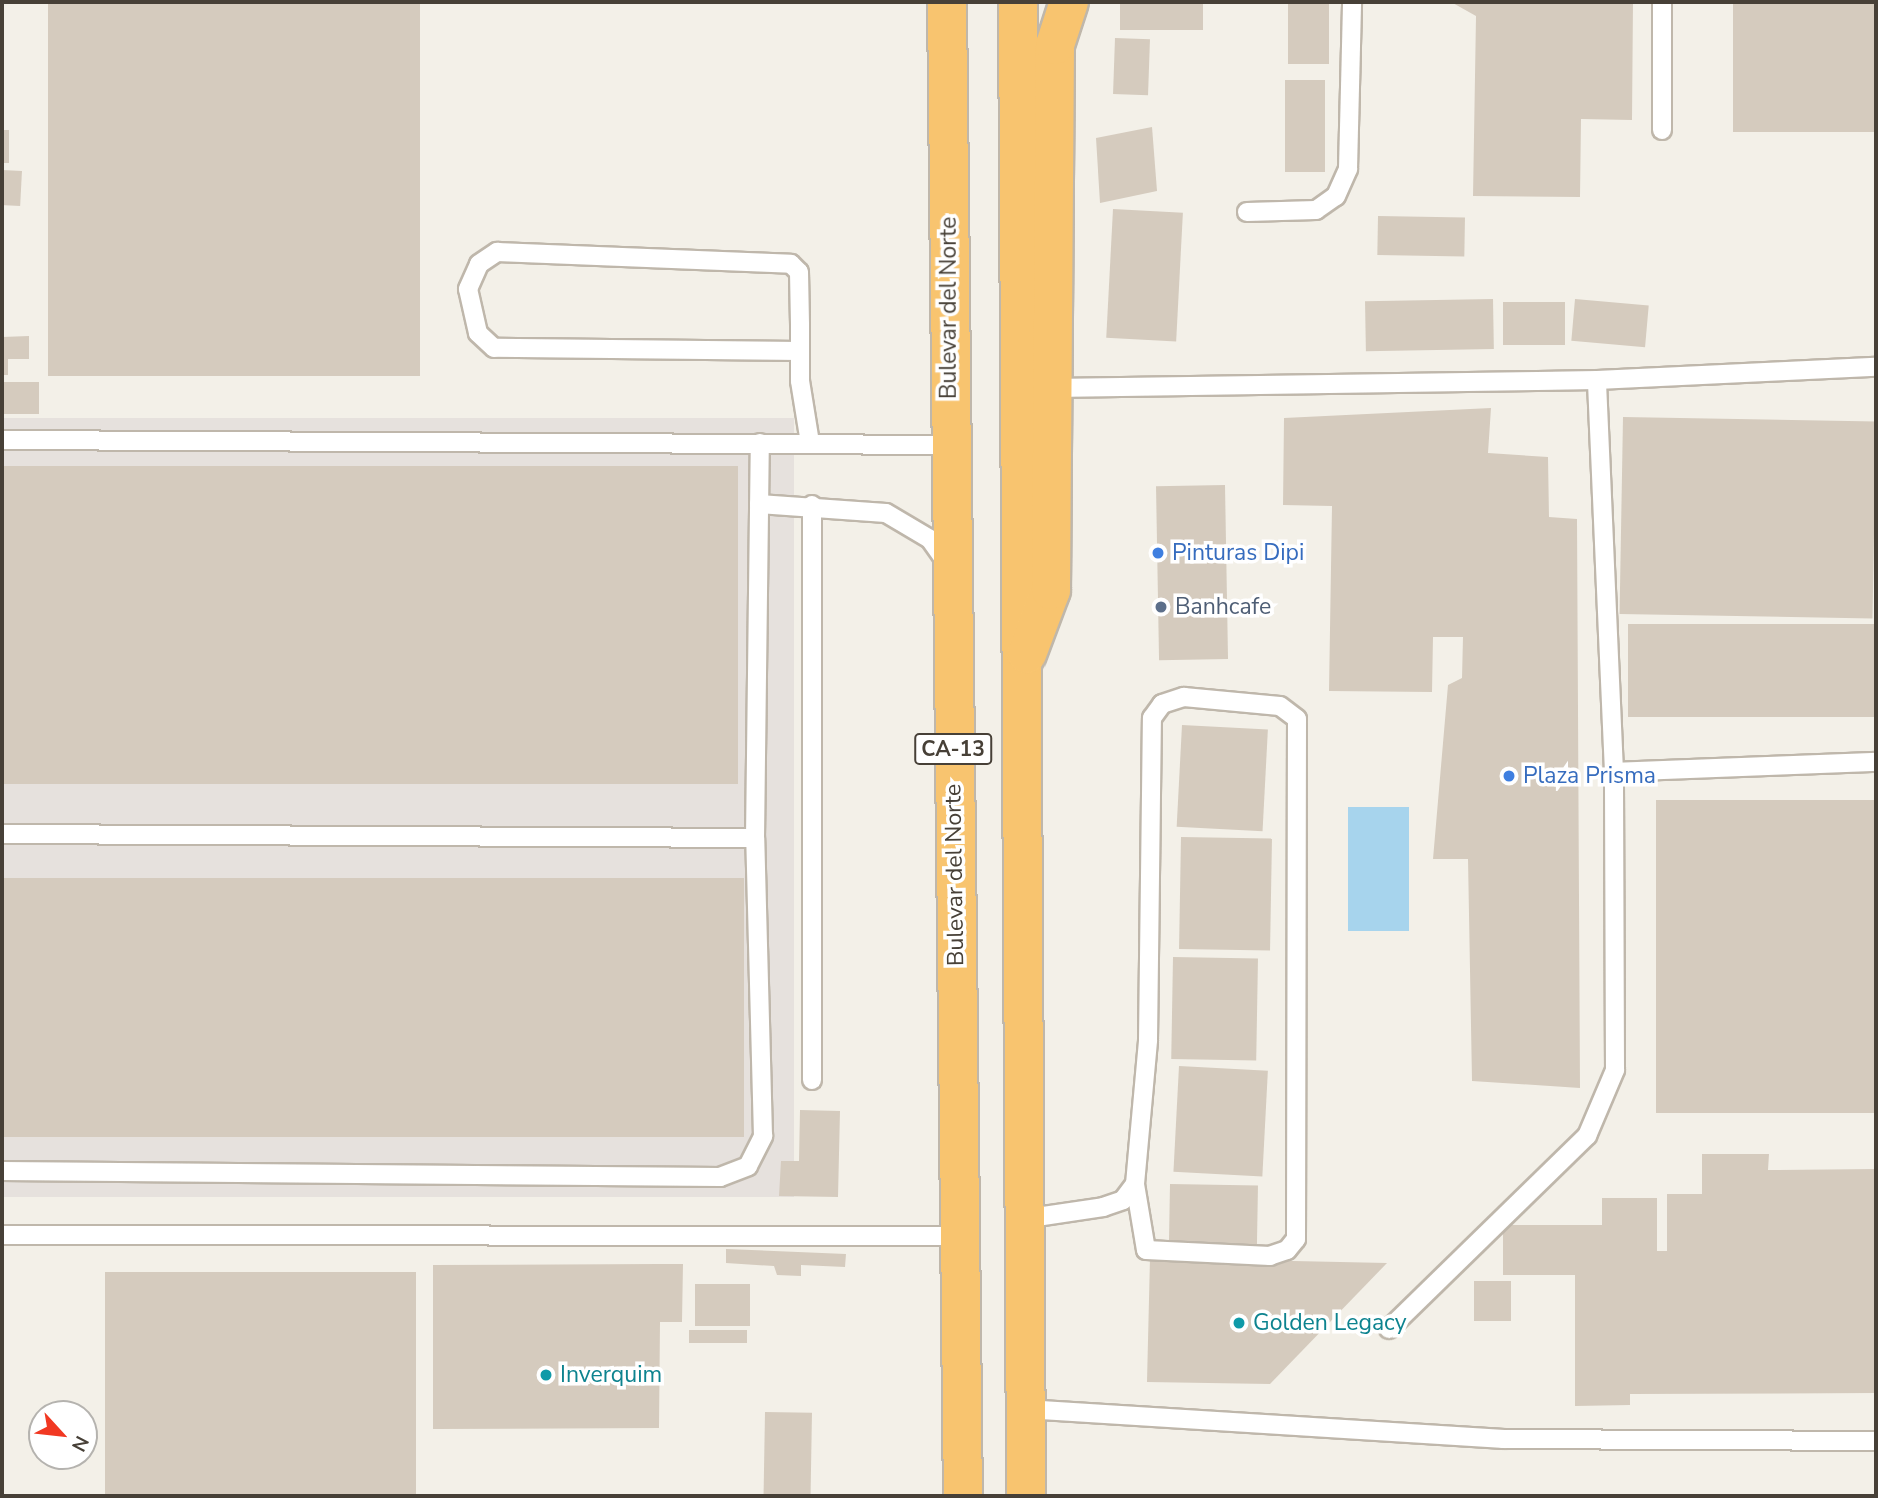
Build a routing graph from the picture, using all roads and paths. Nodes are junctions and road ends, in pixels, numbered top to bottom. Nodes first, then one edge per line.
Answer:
1 (947, 2) edge
2 (968, 2) edge
3 (1018, 2) edge
4 (1069, 2) edge
5 (1352, 2) edge
6 (1661, 2) edge
7 (1662, 130) dead end
8 (1247, 212) dead end
9 (800, 351) junction
10 (1876, 368) edge
11 (1597, 380) junction
12 (1052, 387) junction
13 (2, 440) edge
14 (760, 443) junction
15 (810, 443) junction
16 (950, 445) junction
17 (759, 504) junction
18 (812, 505) junction
19 (950, 550) junction
20 (1018, 679) junction
21 (1876, 762) edge
22 (1614, 772) junction
23 (2, 834) edge
24 (755, 838) junction
25 (812, 1080) dead end
26 (2, 1171) edge
27 (1135, 1184) junction
28 (1023, 1219) junction
29 (2, 1235) edge
30 (963, 1236) junction
31 (1389, 1329) dead end
32 (1026, 1409) junction
33 (1876, 1441) edge
34 (963, 1496) edge
35 (1026, 1496) edge

1 - 16 highway, Bulevar del Norte / CA-13
2 - 19 highway
3 - 20 highway, CA-13
4 - 12 highway
5 - 8 lane
6 - 7 lane
9 - 9 lane
9 - 15 lane
10 - 11 lane
11 - 12 lane
11 - 22 lane
12 - 20 highway
13 - 14 lane
14 - 15 lane
14 - 17 lane
15 - 16 lane
16 - 19 highway, Bulevar del Norte / CA-13
17 - 18 lane
17 - 24 lane
18 - 19 lane
18 - 25 lane
19 - 30 highway, Bulevar del Norte / CA-13
20 - 28 highway, CA-13
21 - 22 lane
22 - 31 lane
23 - 24 lane
24 - 26 lane
27 - 27 lane
27 - 28 lane
28 - 32 highway, CA-13
29 - 30 lane
30 - 34 highway, Bulevar del Norte / CA-13
32 - 33 lane
32 - 35 highway, CA-13

